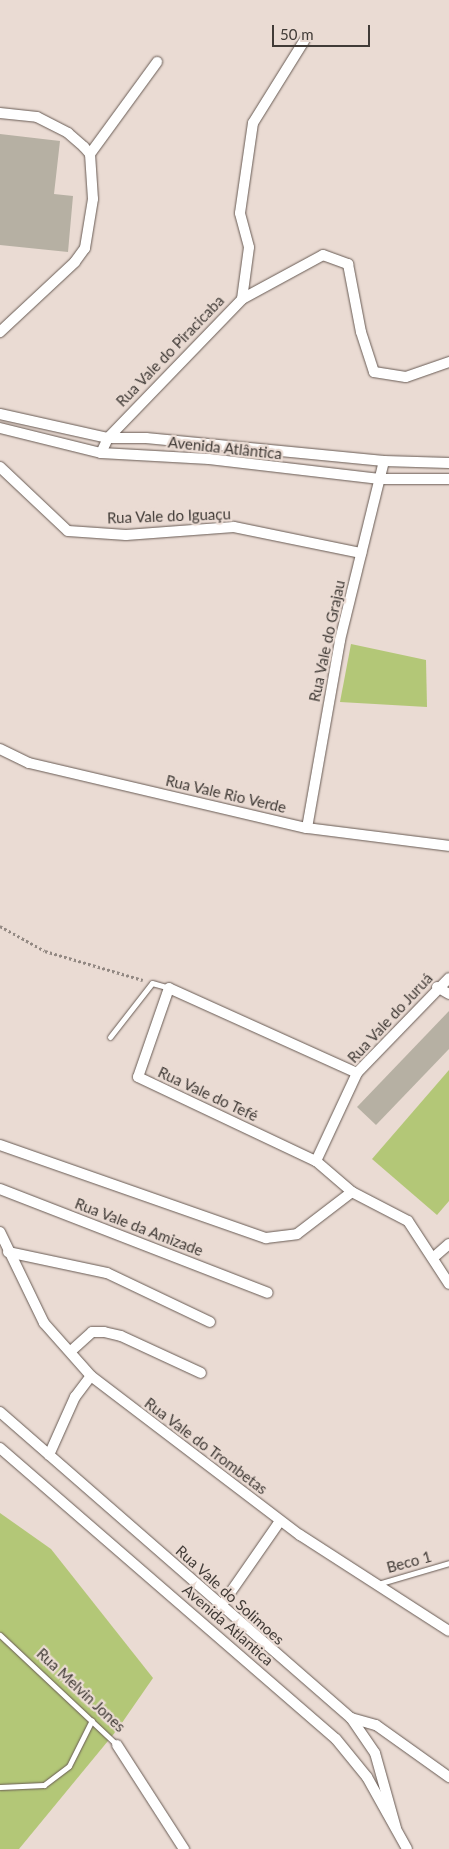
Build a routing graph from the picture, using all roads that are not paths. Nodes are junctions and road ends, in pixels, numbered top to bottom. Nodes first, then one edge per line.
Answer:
1 (304, 41) dead end
2 (157, 62) dead end
3 (0, 113) edge
4 (90, 154) junction
5 (242, 299) junction
6 (0, 332) edge
7 (449, 362) edge
8 (0, 414) edge
9 (0, 428) edge
10 (108, 438) junction
11 (101, 454) junction
12 (384, 461) junction
13 (449, 463) edge
14 (0, 467) edge
15 (380, 479) junction
16 (449, 479) edge
17 (362, 553) junction
18 (0, 749) edge
19 (307, 828) junction
20 (449, 846) edge
21 (449, 978) edge
22 (437, 987) junction
23 (168, 988) junction
24 (449, 994) edge
25 (110, 1037) dead end
26 (357, 1073) junction
27 (0, 1145) edge
28 (316, 1161) junction
29 (0, 1190) edge
30 (352, 1192) junction
31 (0, 1232) edge
32 (449, 1244) edge
33 (8, 1252) junction
34 (434, 1257) junction
35 (449, 1284) edge
36 (268, 1293) dead end
37 (210, 1322) dead end
38 (71, 1351) junction
39 (200, 1373) dead end
40 (91, 1376) junction
41 (0, 1412) edge
42 (0, 1448) edge
43 (49, 1455) junction
44 (280, 1521) junction
45 (449, 1563) edge
46 (376, 1584) junction
47 (221, 1606) junction
48 (449, 1631) edge
49 (0, 1635) edge
50 (350, 1718) junction
51 (92, 1720) junction
52 (117, 1745) joint
53 (449, 1777) edge
54 (0, 1787) edge
55 (396, 1828) junction
56 (184, 1849) edge
57 (407, 1849) edge

1 - 5 street, Rua Vale do Piracicaba
2 - 4 street
3 - 4 street
4 - 6 street
5 - 7 street
5 - 10 street, Rua Vale do Piracicaba
8 - 10 street, Avenida Atlântica
9 - 11 street, Avenida Atlântica
10 - 11 street, Rua Vale do Piracicaba
10 - 12 street, Avenida Atlântica
11 - 15 street, Avenida Atlântica
12 - 13 street, Avenida Atlântica
12 - 15 street, Rua Vale do Grajau
14 - 17 street, Rua Vale do Iguaçu
15 - 16 street, Avenida Atlântica
15 - 17 street, Rua Vale do Grajau
17 - 19 street, Rua Vale do Grajau
18 - 19 street, Rua Vale Rio Verde
19 - 20 street, Rua Vale Rio Verde
21 - 22 street, Rua Vale do Juruá
22 - 24 street
22 - 26 street, Rua Vale do Juruá
23 - 25 lane
23 - 26 street
23 - 28 street, Rua Vale do Tefé
26 - 28 street, Rua Vale do Juruá
27 - 30 street
28 - 30 street, Rua Vale do Tefé
29 - 36 street, Rua Vale da Amizade
30 - 34 street, Rua Vale do Tefé
31 - 33 street, Rua Vale do Trombetas
32 - 34 street
33 - 37 street
33 - 38 street, Rua Vale do Trombetas
34 - 35 street, Rua Vale do Tefé
38 - 39 street
38 - 40 street, Rua Vale do Trombetas
40 - 43 street
40 - 44 street, Rua Vale do Trombetas
41 - 43 street, Rua Vale do Solimoes
42 - 55 street, Avenida Atlantica
43 - 47 street, Rua Vale do Solimoes
44 - 46 street, Rua Vale do Trombetas
44 - 47 street
45 - 46 lane, Beco 1
46 - 48 street, Rua Vale do Trombetas
47 - 50 street, Rua Vale do Solimoes
49 - 51 lane, Rua Melvin Jones
50 - 53 street
50 - 55 street, Rua Vale do Solimoes
51 - 52 lane, Rua Melvin Jones
51 - 54 lane
52 - 56 street, Rua Melvin Jones
55 - 57 street, Avenida Atlantica

